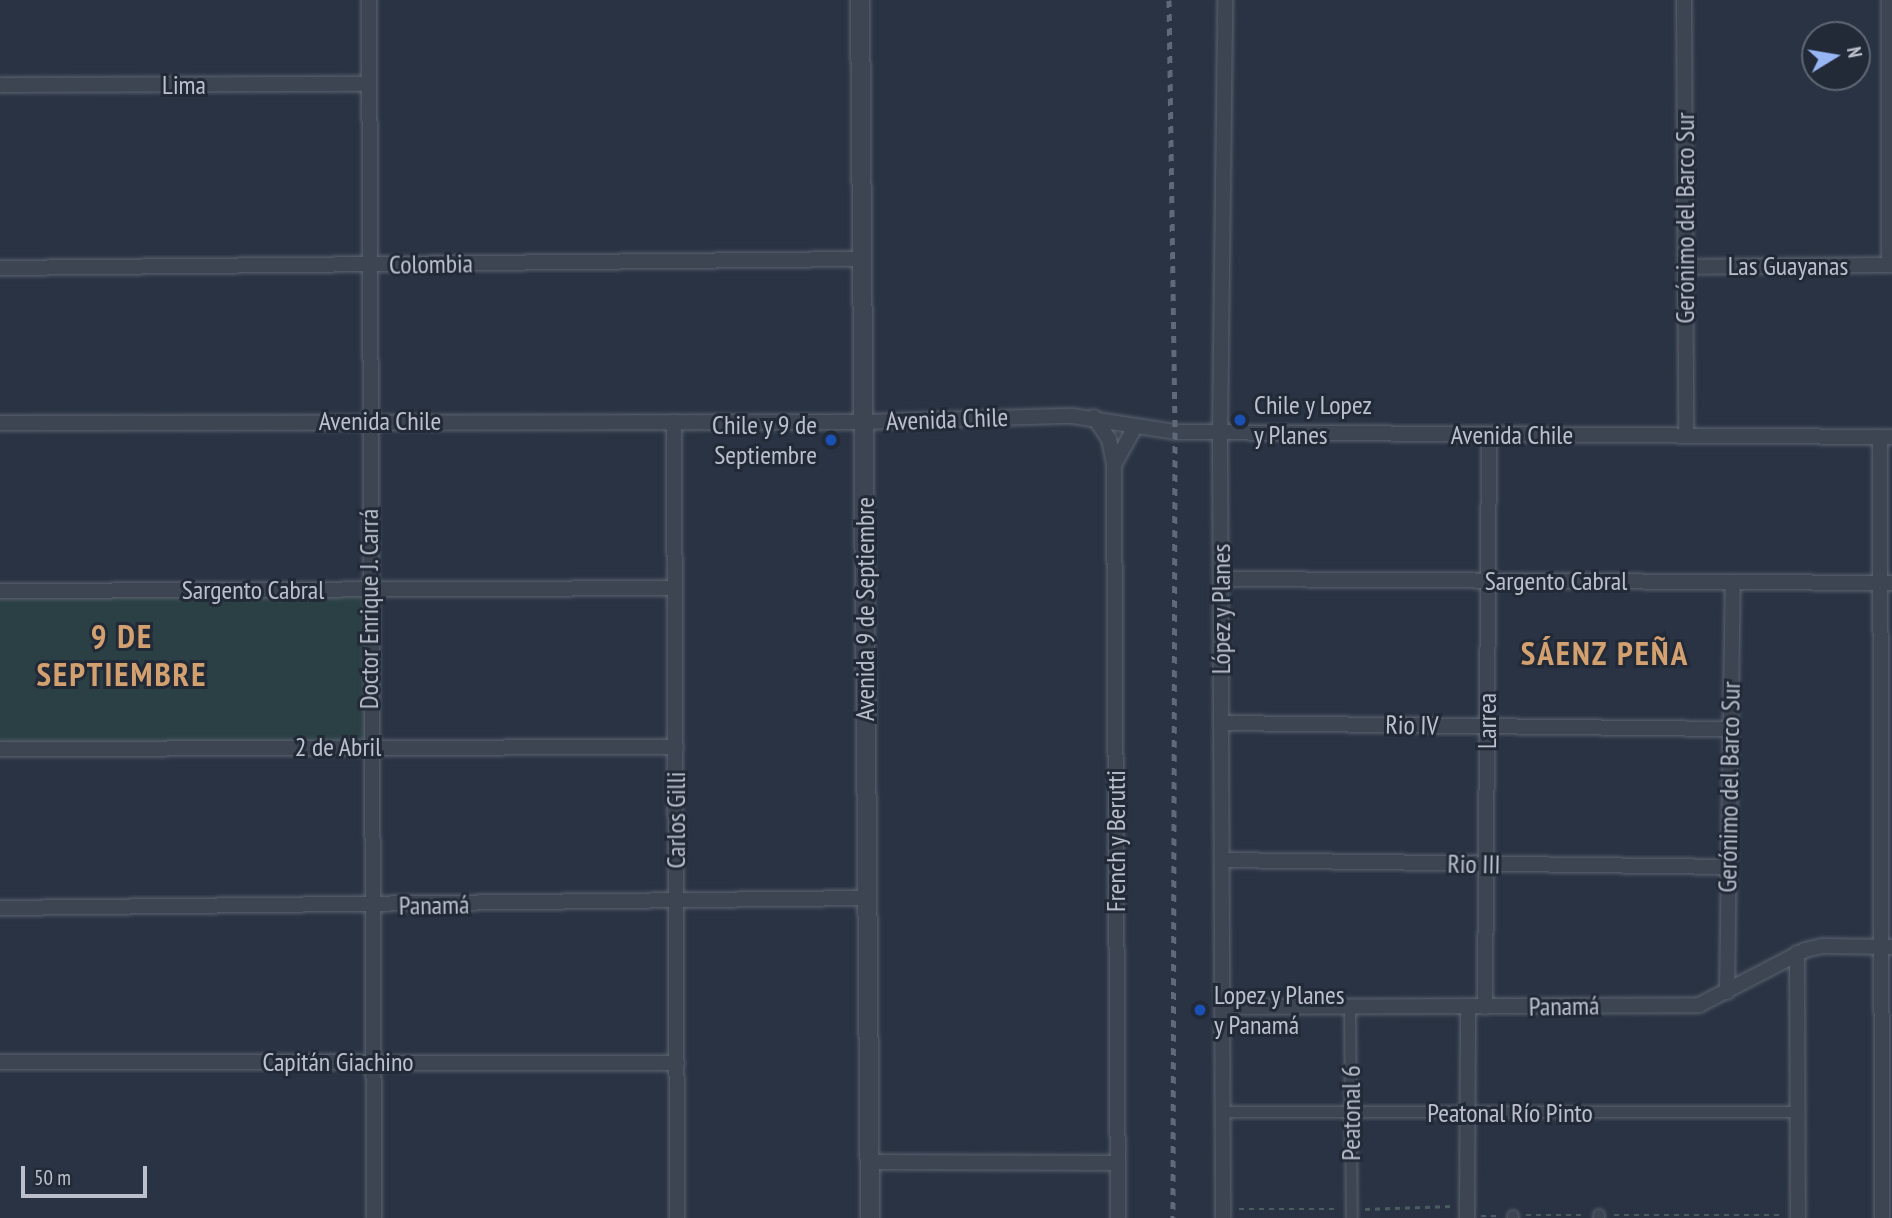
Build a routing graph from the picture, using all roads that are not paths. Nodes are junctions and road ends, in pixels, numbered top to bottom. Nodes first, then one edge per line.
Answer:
1 (369, 0) edge
2 (860, 0) edge
3 (1225, 0) edge
4 (1684, 0) edge
5 (1889, 0) edge
6 (369, 84) junction
7 (0, 85) edge
8 (862, 259) junction
9 (368, 265) junction
10 (1891, 265) edge
11 (1685, 267) junction
12 (0, 268) edge
13 (1094, 417) junction
14 (368, 421) junction
15 (674, 422) junction
16 (864, 422) junction
17 (0, 423) edge
18 (1135, 427) junction
19 (1220, 432) junction
20 (1489, 435) junction
21 (1686, 436) junction
22 (1886, 437) edge
23 (1114, 465) junction
24 (1221, 579) junction
25 (1488, 581) junction
26 (1733, 582) junction
27 (1886, 583) edge
28 (675, 588) junction
29 (369, 590) junction
30 (0, 592) edge
31 (1221, 723) junction
32 (1487, 726) junction
33 (1730, 729) junction
34 (370, 747) junction
35 (676, 747) junction
36 (0, 749) edge
37 (1222, 860) junction
38 (1486, 864) junction
39 (1727, 867) junction
40 (867, 898) junction
41 (677, 902) junction
42 (371, 905) junction
43 (0, 908) edge
44 (1887, 947) edge
45 (1797, 953) junction
46 (1727, 992) junction
47 (1223, 1007) junction
48 (1468, 1007) junction
49 (1485, 1007) junction
50 (1350, 1008) junction
51 (374, 1061) junction
52 (0, 1062) edge
53 (677, 1063) junction
54 (1223, 1112) junction
55 (1351, 1112) junction
56 (1798, 1112) junction
57 (1466, 1113) junction
58 (869, 1162) junction
59 (1118, 1163) junction
60 (1467, 1217) edge
61 (1798, 1217) edge
62 (374, 1218) edge
63 (677, 1218) edge
64 (870, 1218) edge
65 (1118, 1218) edge
66 (1223, 1218) edge
67 (1352, 1218) edge
68 (1882, 1218) edge

1 - 6 street, Doctor Enrique J. Carrá
2 - 8 street, Avenida 9 de Septiembre
3 - 19 street, López y Planes
4 - 11 street, Gerónimo del Barco Sur
5 - 10 street
6 - 7 street, Lima
6 - 9 street, Doctor Enrique J. Carrá
8 - 9 street, Colombia
8 - 16 street, Avenida 9 de Septiembre
9 - 12 street, Colombia
9 - 14 street, Doctor Enrique J. Carrá
10 - 11 street, Las Guayanas
11 - 21 street, Gerónimo del Barco Sur
13 - 16 street, Avenida Chile
13 - 18 street, Avenida Chile
13 - 23 street, French y Berutti
14 - 15 street, Avenida Chile
14 - 17 street, Avenida Chile
14 - 29 street, Doctor Enrique J. Carrá
15 - 16 street, Avenida Chile
15 - 28 street, Carlos Gilli
16 - 40 street, Avenida 9 de Septiembre
18 - 19 street, Avenida Chile
18 - 23 street, French y Berutti
19 - 20 street, Avenida Chile
19 - 24 street, López y Planes
20 - 21 street, Avenida Chile
20 - 25 street, Larrea
21 - 22 street, Avenida Chile
22 - 27 street
23 - 59 street, French y Berutti
24 - 25 street, Sargento Cabral
24 - 31 street, López y Planes
25 - 26 street, Sargento Cabral
25 - 32 street, Larrea
26 - 27 street, Sargento Cabral
26 - 33 street, Gerónimo del Barco Sur
27 - 44 street
28 - 29 street, Sargento Cabral
28 - 35 street, Carlos Gilli
29 - 30 street, Sargento Cabral
29 - 34 street, Doctor Enrique J. Carrá
31 - 32 street, Rio IV
31 - 37 street, López y Planes
32 - 33 street, Rio IV
32 - 38 street, Larrea
33 - 39 street, Gerónimo del Barco Sur
34 - 35 street, 2 de Abril
34 - 36 street, 2 de Abril
34 - 42 street, Doctor Enrique J. Carrá
35 - 41 street, Carlos Gilli
37 - 38 street, Rio III
37 - 47 street, López y Planes
38 - 39 street, Rio III
38 - 49 street, Larrea
39 - 46 street, Gerónimo del Barco Sur
40 - 41 street, Panamá
40 - 58 street, Avenida 9 de Septiembre
41 - 42 street, Panamá
41 - 53 street, Carlos Gilli
42 - 43 street, Panamá
42 - 51 street, Doctor Enrique J. Carrá
44 - 45 street, Panamá
44 - 68 street
45 - 46 street, Panamá
45 - 56 street
46 - 49 street, Panamá
47 - 50 street, Panamá
47 - 54 street, López y Planes
48 - 49 street, Panamá
48 - 50 street, Panamá
48 - 57 street
50 - 55 street, Peatonal 6
51 - 52 street, Capitán Giachino
51 - 53 street, Capitán Giachino
51 - 62 street, Doctor Enrique J. Carrá
53 - 63 street, Carlos Gilli
54 - 55 street, Peatonal Río Pinto
54 - 66 street, López y Planes
55 - 57 street, Peatonal Río Pinto
55 - 67 street, Peatonal 6
56 - 57 street, Peatonal Río Pinto
56 - 61 street
57 - 60 street
58 - 59 street
58 - 64 street, Avenida 9 de Septiembre
59 - 65 street, French y Berutti

